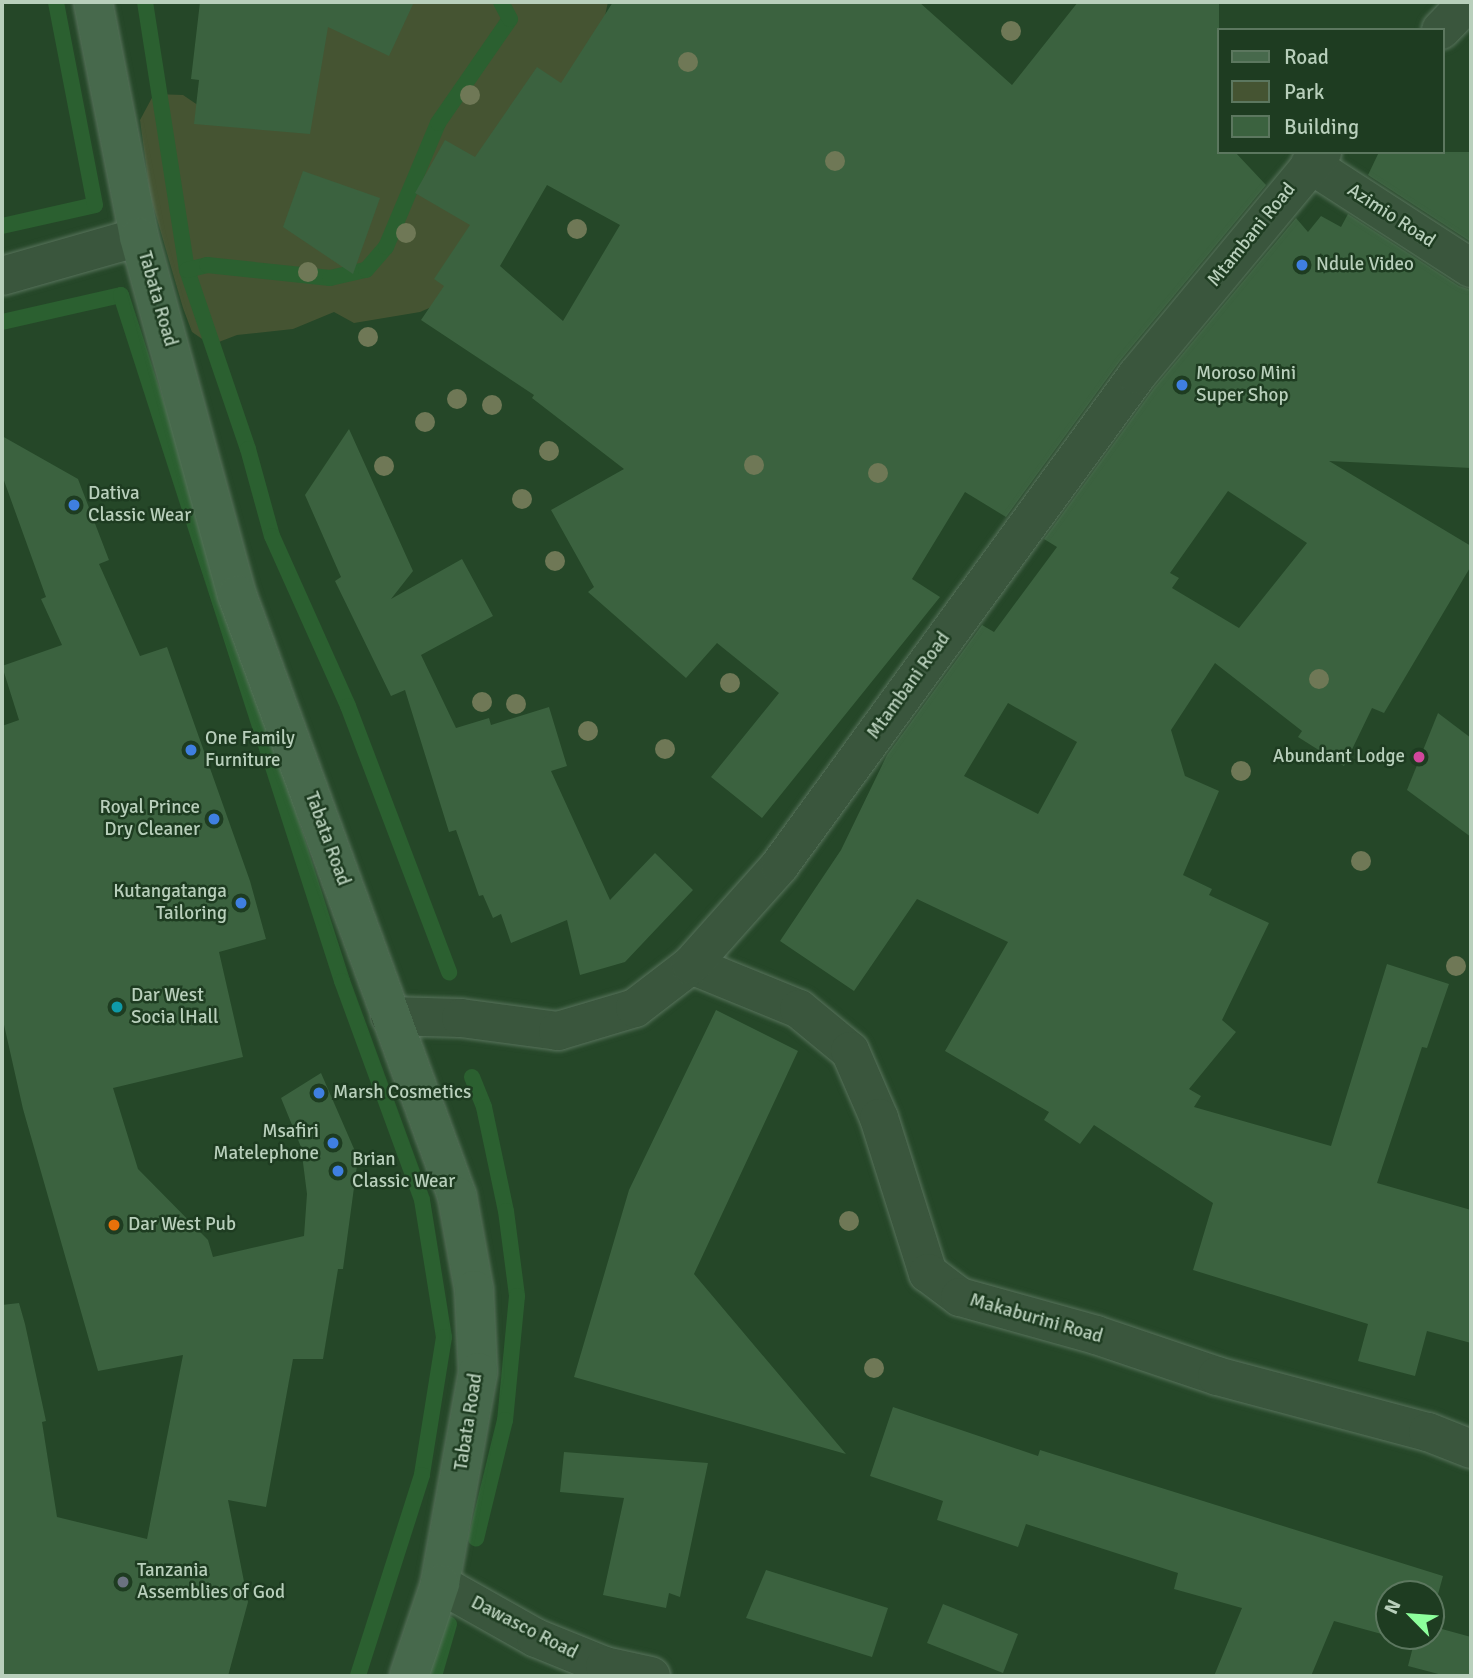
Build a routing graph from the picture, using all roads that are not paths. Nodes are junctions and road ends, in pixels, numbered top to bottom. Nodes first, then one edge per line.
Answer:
1 (93, 2) edge
2 (1468, 2) edge
3 (1443, 28) edge
4 (1316, 158) edge
5 (139, 237) junction
6 (1471, 268) edge
7 (2, 276) edge
8 (691, 965) junction
9 (390, 1016) junction
10 (1471, 1449) edge
11 (440, 1584) junction
12 (409, 1676) edge
13 (651, 1676) edge

1 - 5 main road, Tabata Road
2 - 3 street
4 - 6 street, Azimio Road
4 - 8 street, Mtambani Road
5 - 7 street
5 - 9 main road, Tabata Road
8 - 9 street, Mtambani Road
8 - 10 street, Makaburini Road
9 - 11 main road, Tabata Road
11 - 12 main road, Tabata Road
11 - 13 street, Dawasco Road

